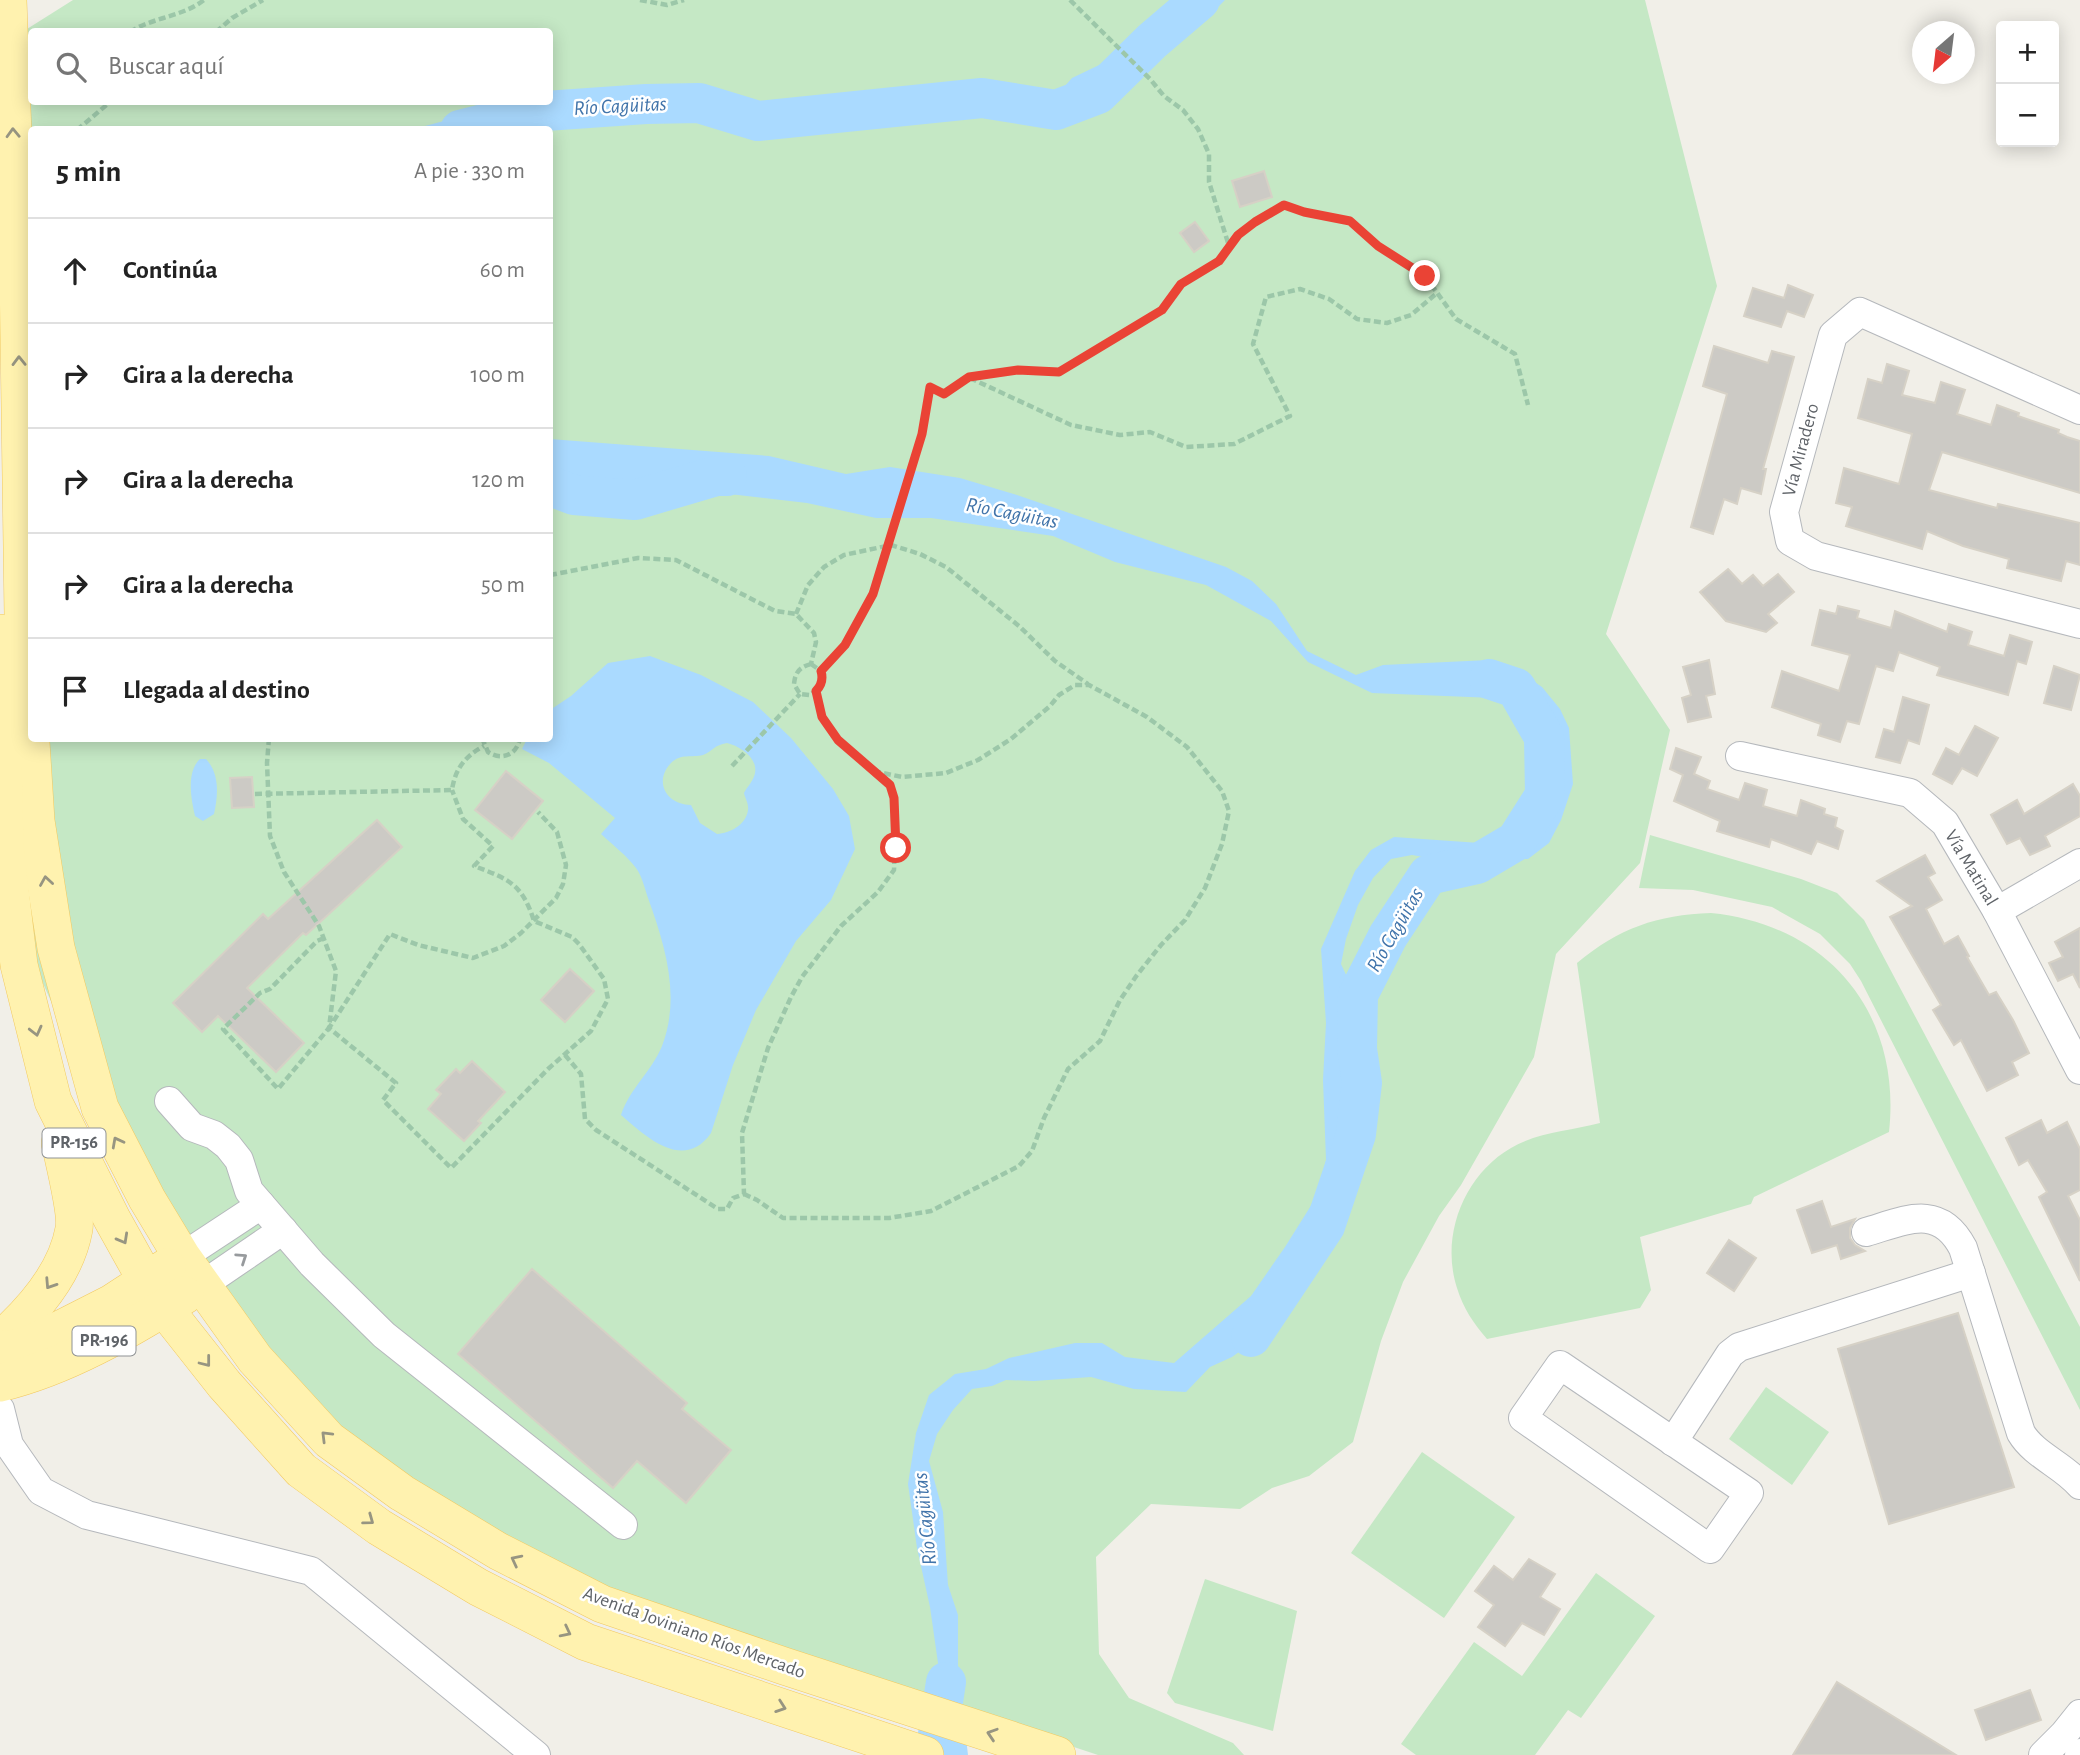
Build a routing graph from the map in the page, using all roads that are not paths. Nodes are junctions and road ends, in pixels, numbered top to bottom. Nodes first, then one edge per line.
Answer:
1 (8, 0) edge
2 (8, 251) edge
3 (2080, 410) edge
4 (2080, 624) edge
5 (0, 633) edge
6 (28, 695) edge
7 (31, 742) edge
8 (1740, 757) dead end
9 (2080, 863) edge
10 (1997, 911) junction
11 (2080, 1070) edge
12 (53, 1101) junction
13 (169, 1101) dead end
14 (261, 1205) junction
15 (282, 1230) junction
16 (1866, 1232) dead end
17 (192, 1271) junction
18 (1970, 1273) junction
19 (155, 1294) junction
20 (0, 1340) edge
21 (0, 1350) edge
22 (0, 1383) edge
23 (0, 1409) edge
24 (1673, 1442) junction
25 (2080, 1485) edge
26 (623, 1525) dead end
27 (2080, 1714) edge
28 (536, 1755) edge
29 (925, 1755) edge
30 (1057, 1755) edge
31 (2043, 1755) edge

2 -> 1 main road, Avenida Joviniano Ríos Mercado / PR-156
6 -> 2 main road, Avenida Joviniano Ríos Mercado / PR-156
3 - 4 street, Vía Miradero
5 -> 12 main road, Avenida Joviniano Ríos Mercado / PR-156
17 -> 7 main road, Avenida Joviniano Ríos Mercado / PR-156
8 - 10 street, Vía Matinal
9 - 10 street
10 - 11 street, Vía Matinal
12 -> 19 main road, Avenida Joviniano Ríos Mercado / PR-156
12 -> 20 main road
13 - 14 street
14 - 15 street
14 - 17 street
17 -> 15 street
15 - 26 street
16 - 18 street
17 - 19 main road, PR-196
30 -> 17 main road, Avenida Joviniano Ríos Mercado / PR-156
18 - 24 street
18 - 25 street
19 - 21 main road, PR-196
19 - 22 main road, PR-196
19 -> 29 main road, Avenida Joviniano Ríos Mercado / PR-156
23 - 28 street
24 - 24 street
27 - 31 street

